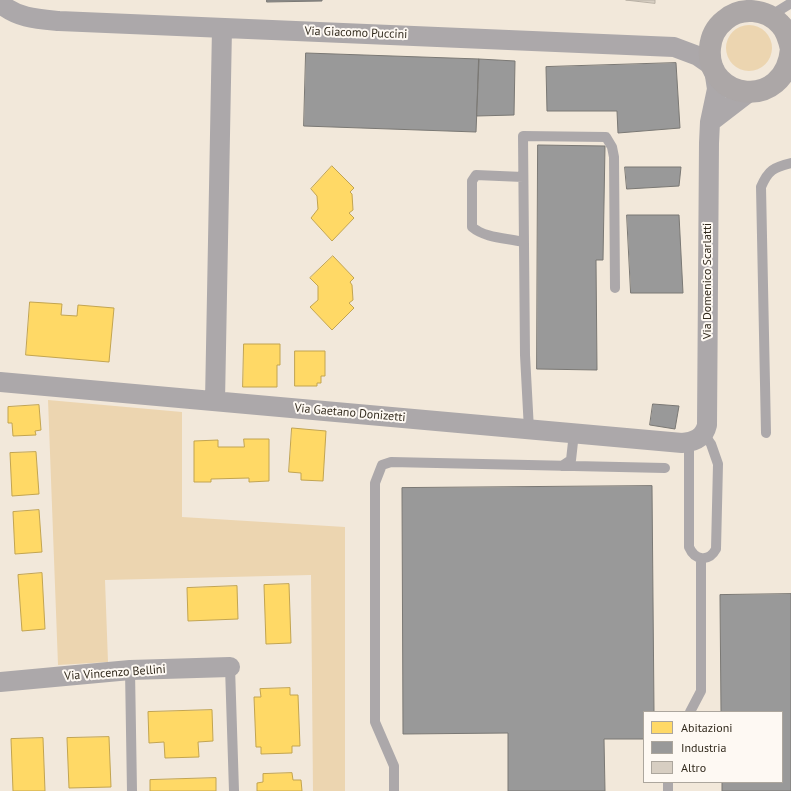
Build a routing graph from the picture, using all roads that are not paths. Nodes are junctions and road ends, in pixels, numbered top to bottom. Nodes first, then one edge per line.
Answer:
1 (723, 0) edge
2 (0, 3) edge
3 (791, 3) edge
4 (23, 8) edge
5 (756, 9) edge
6 (222, 28) junction
7 (717, 28) junction
8 (791, 43) edge
9 (674, 47) junction
10 (712, 67) junction
11 (783, 84) edge
12 (749, 92) junction
13 (710, 122) junction
14 (791, 163) edge
15 (523, 177) junction
16 (523, 242) junction
17 (615, 288) dead end
18 (0, 382) edge
19 (215, 401) junction
20 (529, 430) junction
21 (574, 433) junction
22 (766, 433) dead end
23 (697, 438) junction
24 (562, 466) junction
25 (665, 468) dead end
26 (701, 559) junction
27 (230, 667) joint
28 (130, 670) junction
29 (0, 682) edge
30 (691, 711) edge
31 (132, 791) edge
32 (234, 791) edge
33 (394, 791) edge

1 - 7 main road
2 - 4 street, Via Giacomo Puccini
3 - 5 lane
4 - 6 street, Via Giacomo Puccini
5 - 7 main road
5 - 8 main road
6 - 9 street, Via Giacomo Puccini
6 - 19 street
7 - 9 street
7 - 10 main road
8 - 11 main road
9 - 10 street, Via Giacomo Puccini
10 - 12 main road
10 - 13 street, Via Domenico Scarlatti
11 - 12 main road
12 - 13 street
13 - 23 street, Via Domenico Scarlatti
14 - 22 lane
15 - 16 lane
15 - 16 lane
15 - 17 lane
16 - 20 lane
18 - 19 street, Via Gaetano Donizetti
19 - 20 street, Via Gaetano Donizetti
20 - 21 street, Via Gaetano Donizetti
21 - 23 street, Via Gaetano Donizetti
21 - 24 lane
23 - 26 lane
23 - 26 lane
24 - 25 lane
24 - 33 lane
26 - 30 lane
27 - 28 street, Via Vincenzo Bellini
27 - 32 lane
28 - 29 street, Via Vincenzo Bellini
28 - 31 lane

